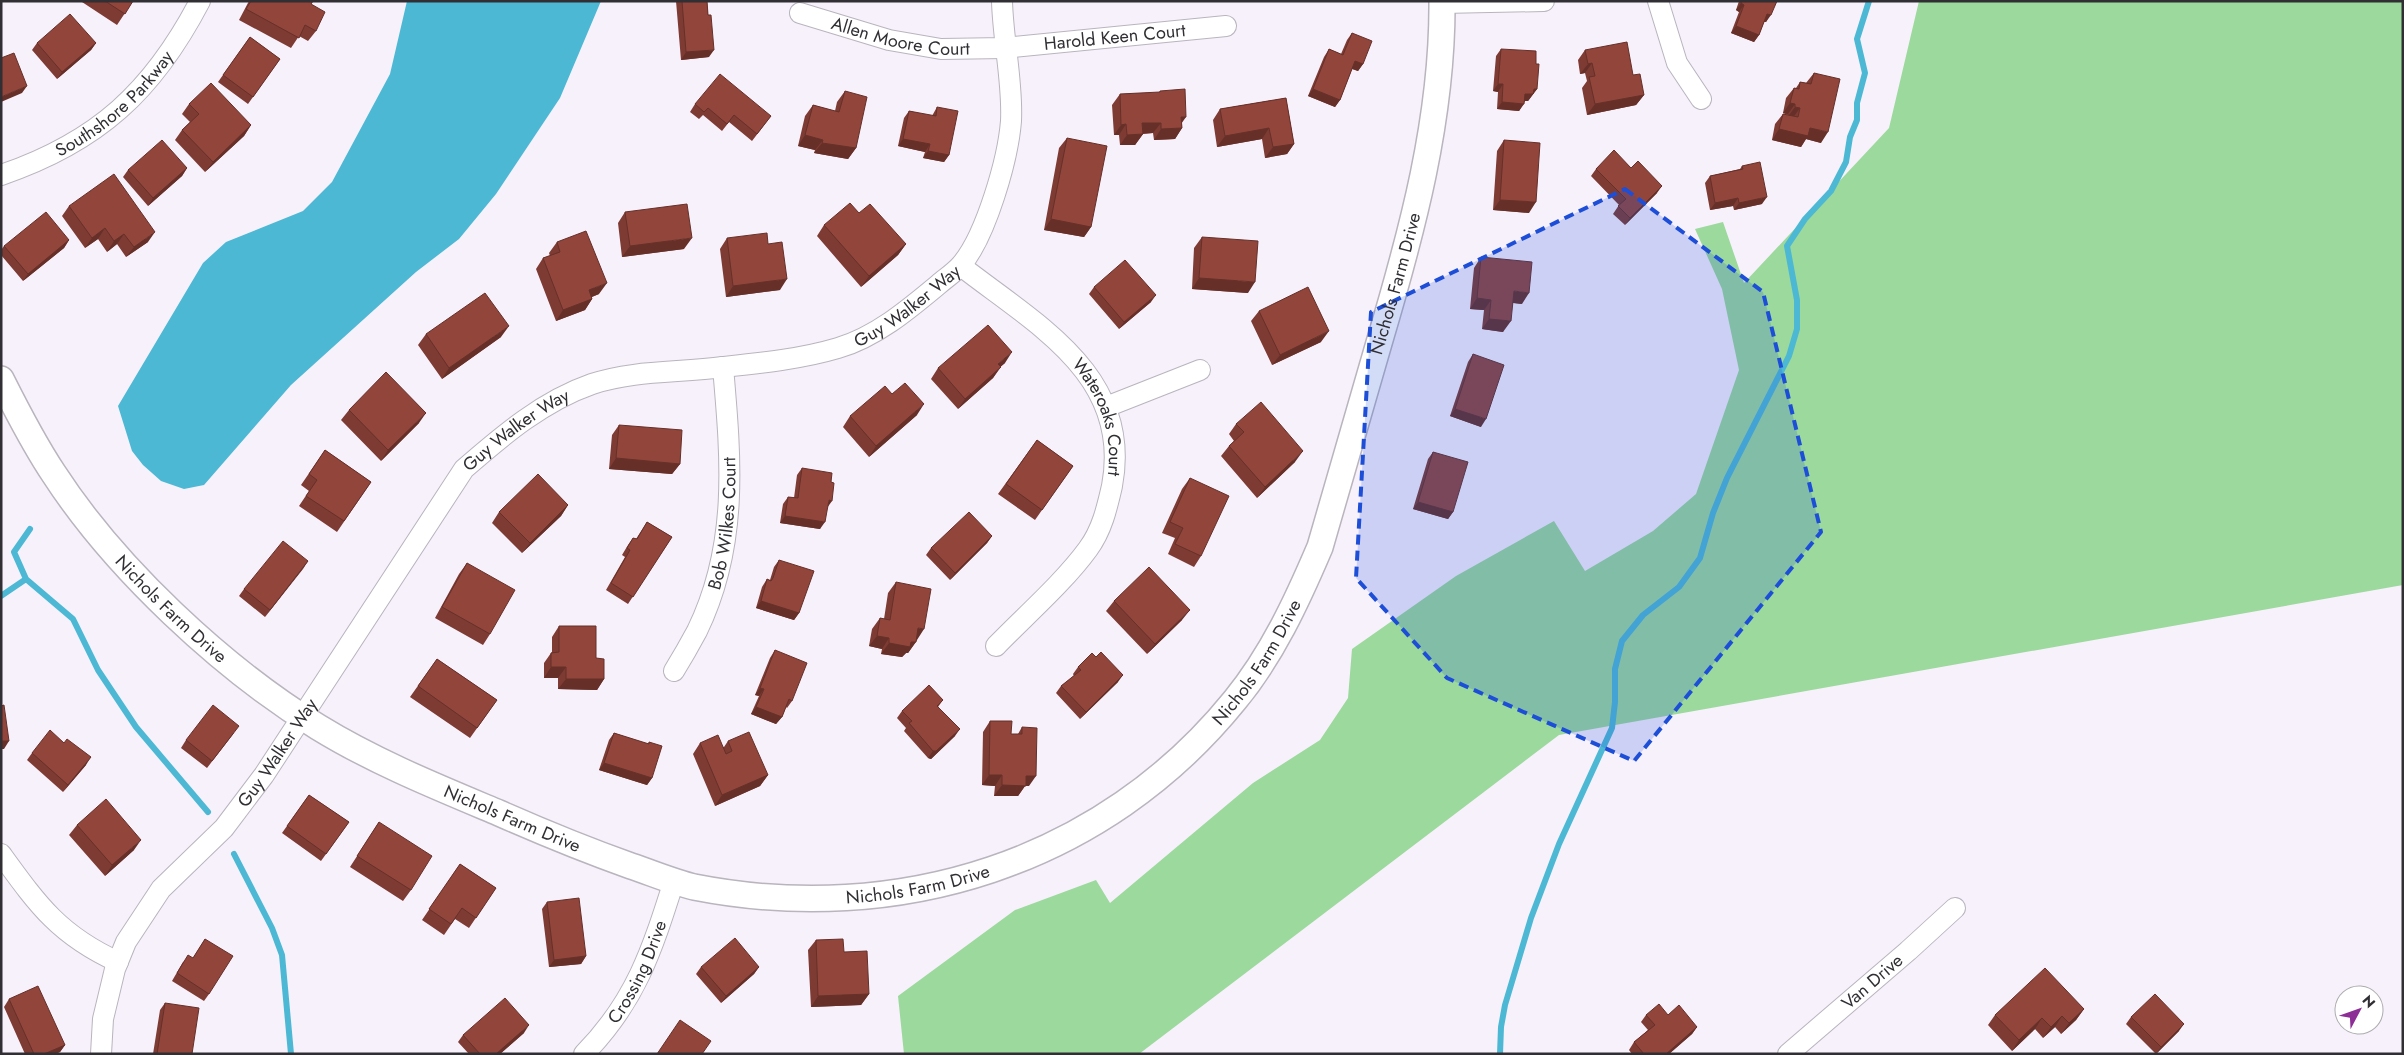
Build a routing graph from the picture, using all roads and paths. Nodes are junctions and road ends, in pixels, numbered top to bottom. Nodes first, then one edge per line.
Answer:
1 (200, 1) edge
2 (1002, 1) edge
3 (1544, 1) edge
4 (1658, 1) edge
5 (1442, 2) edge
6 (800, 13) dead end
7 (1226, 26) dead end
8 (1004, 48) junction
9 (1701, 99) dead end
10 (1, 175) edge
11 (961, 266) junction
12 (723, 368) junction
13 (1200, 370) dead end
14 (1, 379) edge
15 (1106, 407) junction
16 (996, 646) dead end
17 (674, 671) dead end
18 (302, 717) junction
19 (1, 854) edge
20 (674, 881) junction
21 (1955, 908) dead end
22 (118, 962) junction
23 (101, 1054) edge
24 (584, 1054) edge
25 (1788, 1054) edge

1 - 10 street, Southshore Parkway
2 - 8 street, Guy Walker Way
3 - 5 street
4 - 9 street
5 - 20 street, Nichols Farm Drive
6 - 8 street, Allen Moore Court
7 - 8 street, Harold Keen Court
8 - 11 street, Guy Walker Way
11 - 12 street, Guy Walker Way
11 - 15 street, Wateroaks Court
12 - 17 street, Bob Wilkes Court
12 - 18 street, Guy Walker Way
13 - 15 street
14 - 18 street, Nichols Farm Drive
15 - 16 street, Wateroaks Court
18 - 20 street, Nichols Farm Drive
18 - 22 street, Guy Walker Way
19 - 22 street
20 - 24 street, Crossing Drive
21 - 25 street, Van Drive
22 - 23 street, Guy Walker Way

